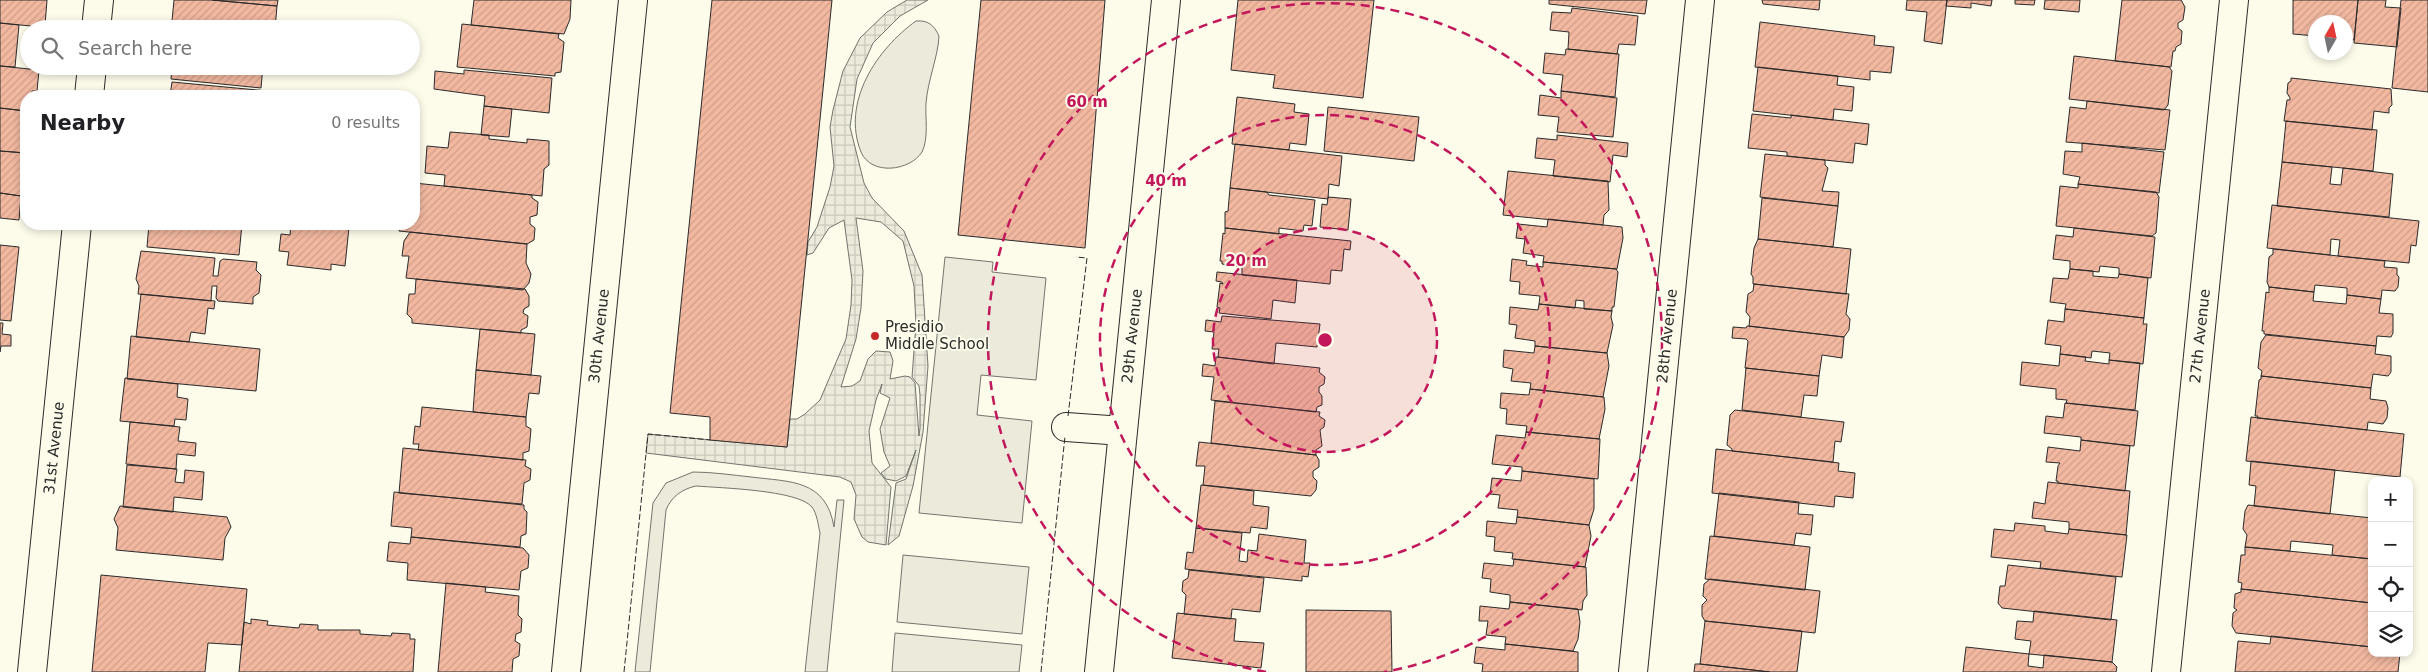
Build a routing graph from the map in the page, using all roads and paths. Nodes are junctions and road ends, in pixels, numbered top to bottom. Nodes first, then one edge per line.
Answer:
1 (99, 0) edge
2 (633, 0) edge
3 (1166, 0) edge
4 (1700, 0) edge
5 (2234, 0) edge
6 (97, 20) edge
7 (91, 75) edge
8 (90, 90) edge
9 (76, 230) edge
10 (1066, 427) dead end
11 (1123, 430) junction
12 (32, 672) edge
13 (566, 672) edge
14 (1099, 672) edge
15 (1633, 672) edge
16 (2166, 672) edge

1 - 6 street
2 - 13 street, 30th Avenue
3 - 11 street, 29th Avenue
4 - 15 street, 28th Avenue
5 - 16 street, 27th Avenue
7 - 8 street
9 - 12 street, 31st Avenue
10 - 11 street
11 - 14 street, 29th Avenue

